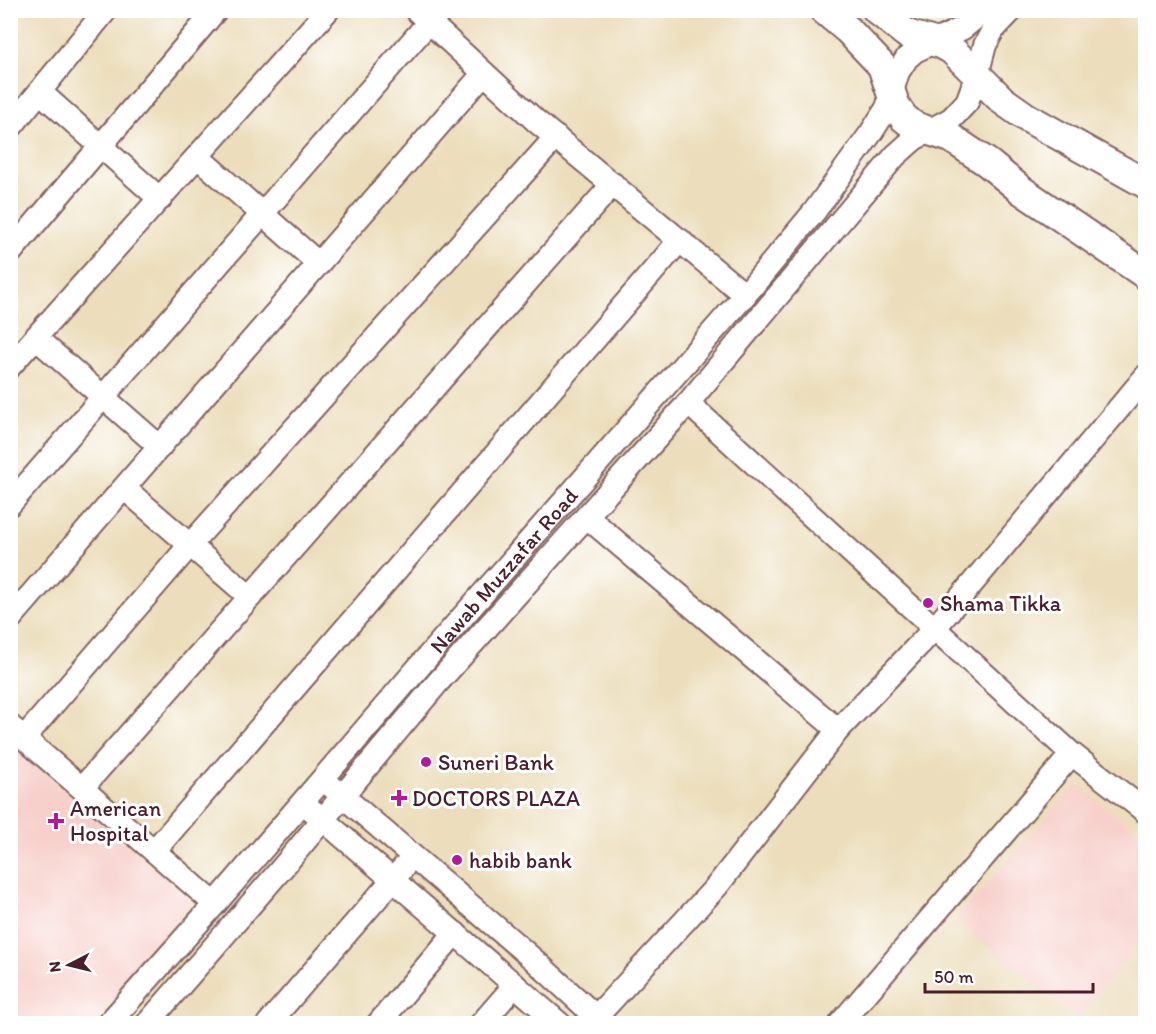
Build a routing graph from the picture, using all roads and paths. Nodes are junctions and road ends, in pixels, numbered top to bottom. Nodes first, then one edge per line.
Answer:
1 (106, 10) edge
2 (216, 10) edge
3 (328, 10) edge
4 (824, 10) edge
5 (877, 10) edge
6 (985, 10) edge
7 (1012, 10) edge
8 (422, 16) edge
9 (936, 43) junction
10 (484, 73) junction
11 (978, 75) junction
12 (40, 92) junction
13 (890, 100) junction
14 (10, 128) edge
15 (921, 135) junction
16 (556, 137) junction
17 (101, 146) junction
18 (198, 157) junction
19 (613, 184) junction
20 (1146, 184) edge
21 (160, 199) junction
22 (262, 214) junction
23 (680, 240) junction
24 (10, 253) edge
25 (319, 264) junction
26 (1146, 275) edge
27 (746, 295) junction
28 (36, 338) junction
29 (10, 366) edge
30 (1146, 376) edge
31 (104, 397) junction
32 (688, 403) junction
33 (160, 447) junction
34 (124, 488) junction
35 (10, 504) edge
36 (587, 517) junction
37 (190, 545) junction
38 (250, 597) junction
39 (10, 619) edge
40 (934, 629) junction
41 (837, 730) junction
42 (17, 732) edge
43 (1072, 754) junction
44 (323, 779) junction
45 (82, 788) junction
46 (342, 795) junction
47 (303, 802) junction
48 (1146, 812) edge
49 (323, 820) junction
50 (154, 851) junction
51 (413, 857) junction
52 (393, 880) junction
53 (215, 904) junction
54 (455, 933) junction
55 (515, 985) junction
56 (595, 1021) edge
57 (108, 1023) edge
58 (147, 1023) edge
59 (268, 1023) edge
60 (378, 1023) edge
61 (481, 1023) edge
62 (560, 1023) edge
63 (840, 1023) edge

1 - 12 street
2 - 17 street
3 - 18 street
4 - 13 main road
5 - 9 main road
6 - 9 street
7 - 11 street
8 - 10 street
8 - 22 street
9 - 11 main road
9 - 13 street
10 - 16 street
10 - 25 street
11 - 15 street
11 - 20 main road
12 - 14 street
12 - 17 street
13 - 15 main road
13 - 27 street, Nawab Muzzafar Road
15 - 26 main road
15 - 32 street, Nawab Muzzafar Road
16 - 19 street
16 - 37 street
17 - 21 street
17 - 24 street
18 - 21 street
18 - 22 street
19 - 23 street
19 - 38 street
21 - 28 street
22 - 25 street
22 - 31 street
23 - 27 street
23 - 50 street
25 - 33 street
27 - 44 street, Nawab Muzzafar Road
28 - 29 street
28 - 31 street
30 - 40 street
31 - 33 street
31 - 35 street
32 - 36 street, Nawab Muzzafar Road
32 - 40 street
33 - 34 street
34 - 37 street
34 - 39 street
36 - 41 street
36 - 46 street, Nawab Muzzafar Road
37 - 38 street
37 - 42 street
38 - 45 street
40 - 41 street
40 - 43 street
41 - 56 street
42 - 45 street
43 - 48 street
43 - 63 street
44 - 46 street
44 - 47 street, Nawab Muzzafar Road
45 - 50 street
46 - 49 street, Nawab Muzzafar Road
46 - 51 street
47 - 49 street
47 - 53 street, Nawab Muzzafar Road
49 - 52 street
49 - 58 street, Nawab Muzzafar Road
50 - 53 street
51 - 52 street
51 - 56 street
52 - 54 street
52 - 59 street
53 - 57 street, Nawab Muzzafar Road
54 - 55 street
54 - 60 street
55 - 61 street
55 - 62 street

